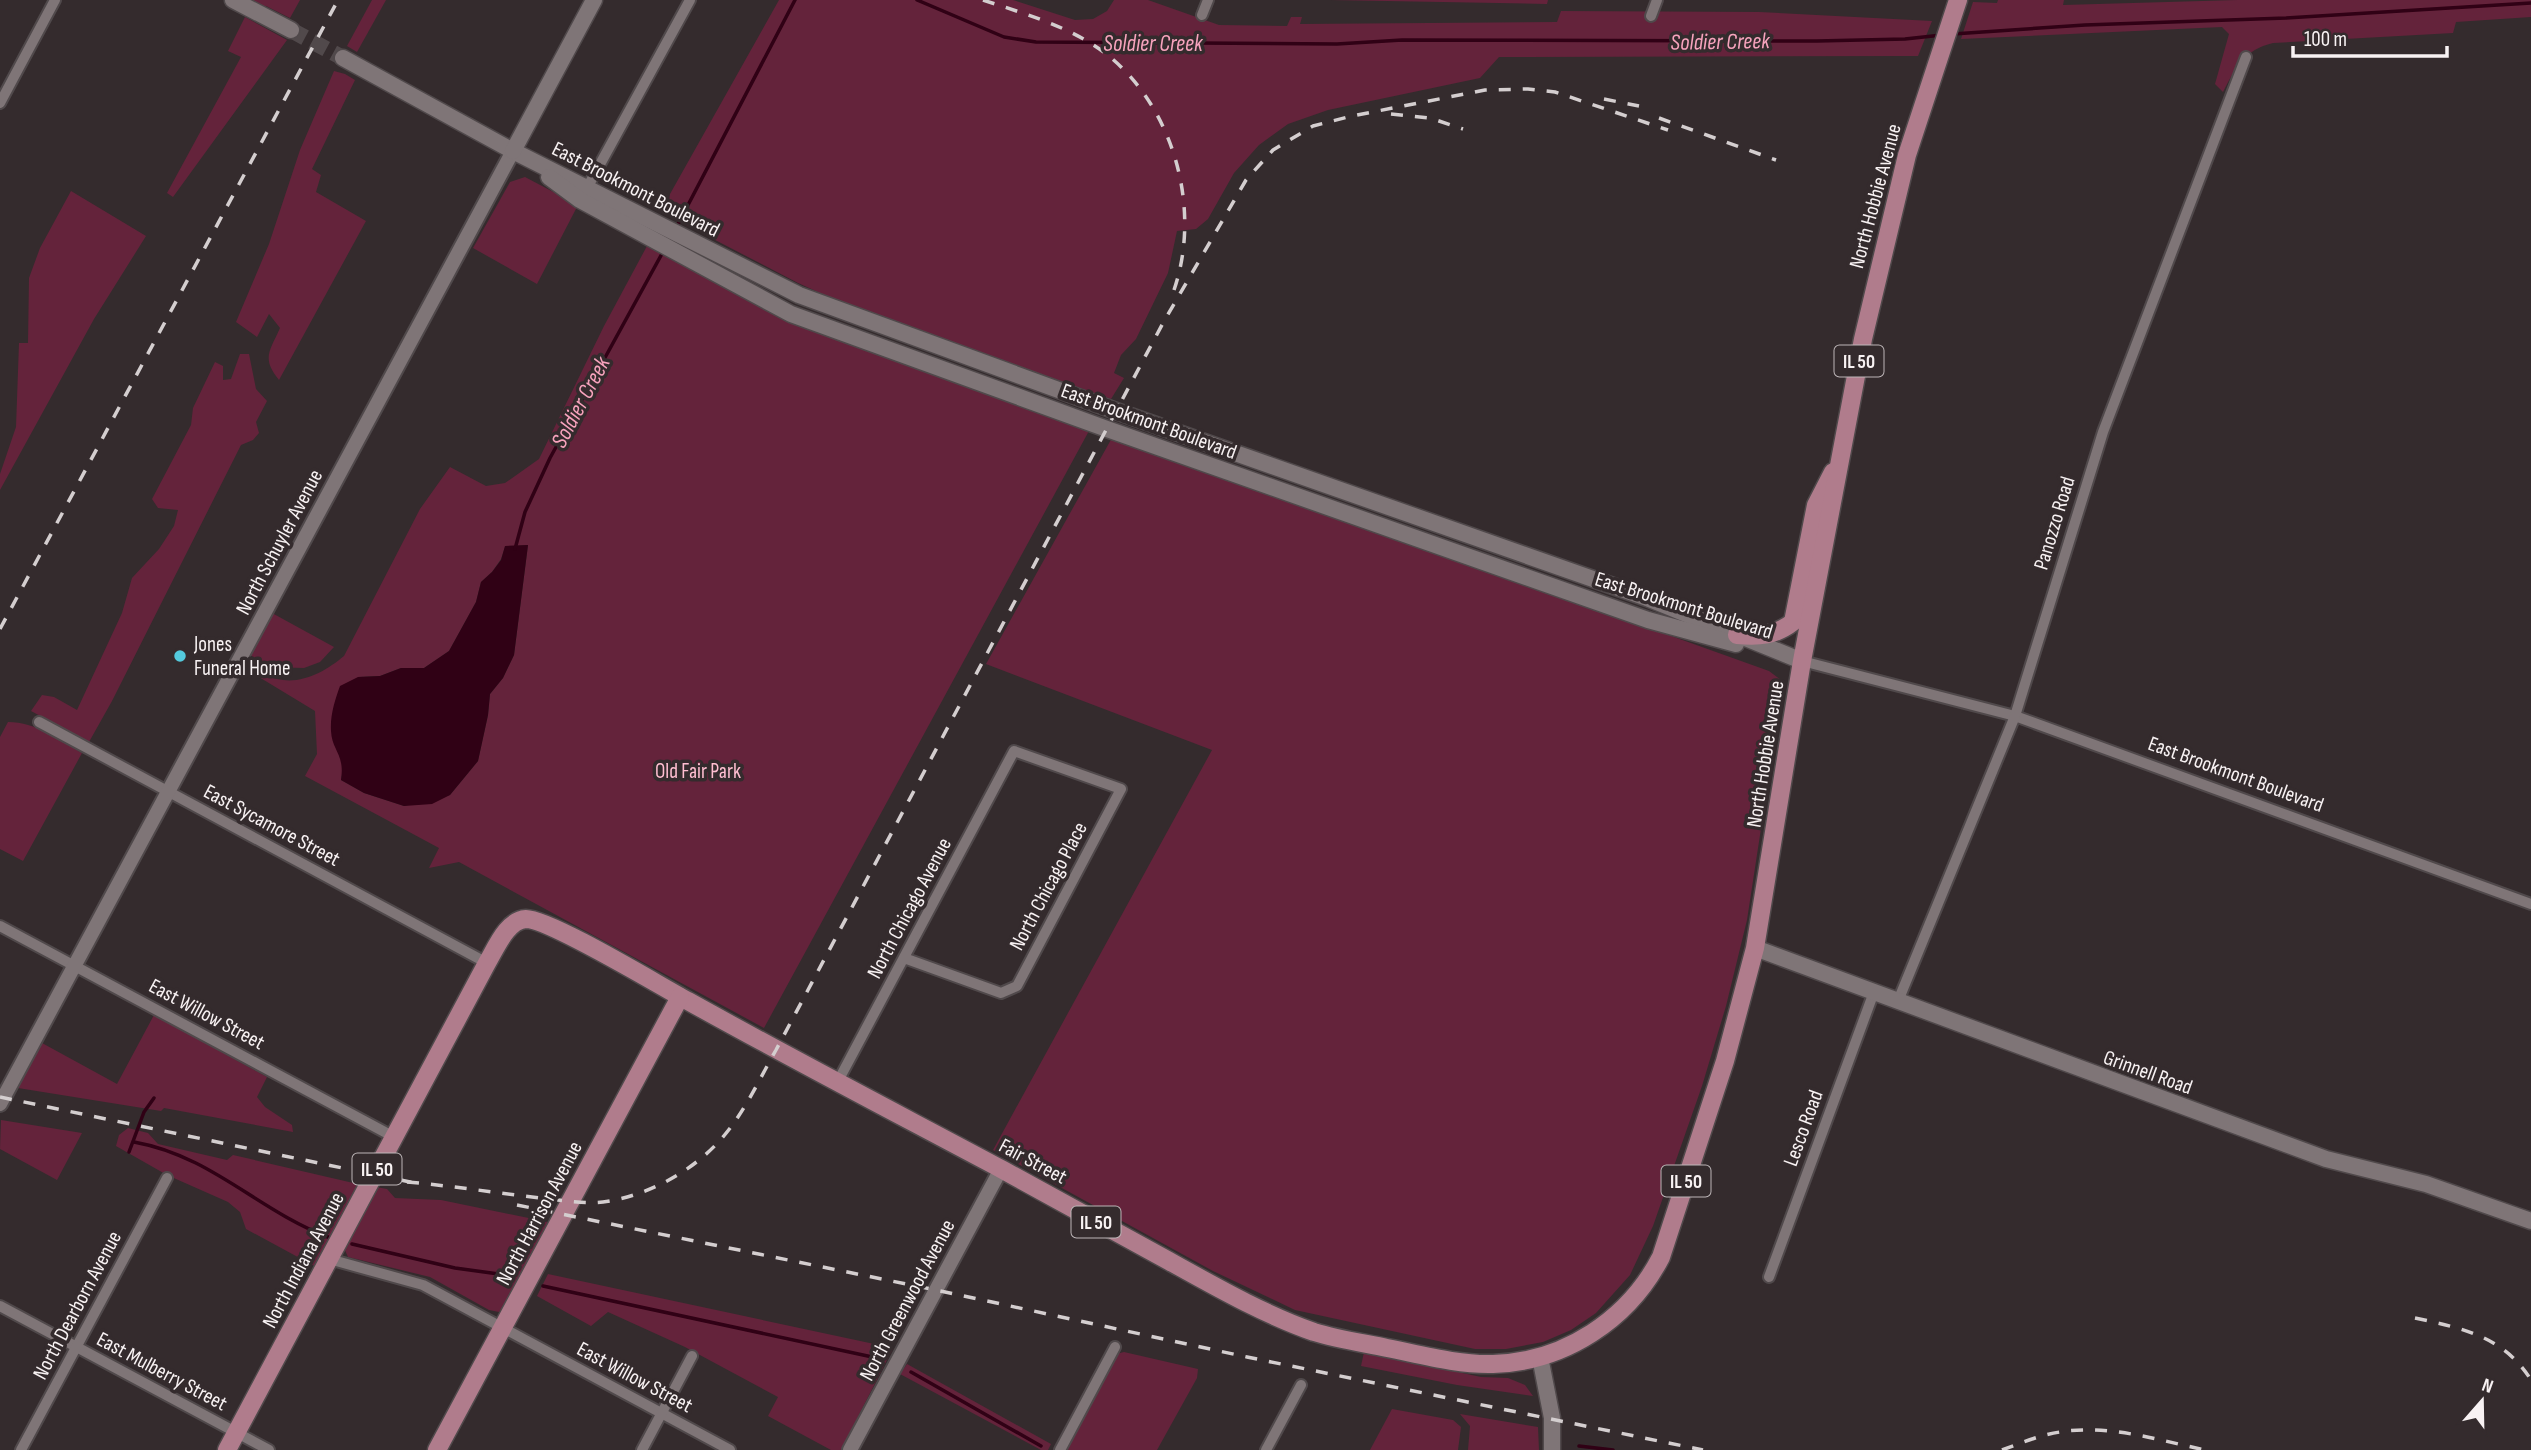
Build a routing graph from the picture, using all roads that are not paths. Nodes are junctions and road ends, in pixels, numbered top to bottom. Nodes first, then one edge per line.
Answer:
1 (55, 0) edge
2 (233, 0) edge
3 (594, 0) edge
4 (690, 0) edge
5 (1208, 0) edge
6 (1657, 0) edge
7 (1957, 2) edge
8 (1202, 15) dead end
9 (1651, 16) dead end
10 (290, 30) tunnel mouth
11 (2246, 57) dead end
12 (343, 58) tunnel mouth
13 (0, 103) edge
14 (513, 150) junction
15 (587, 188) junction
16 (658, 232) junction
17 (1840, 460) junction
18 (1737, 635) junction
19 (1802, 661) junction
20 (2015, 716) junction
21 (39, 722) dead end
22 (1121, 789) joint
23 (168, 791) junction
24 (2531, 904) edge
25 (530, 919) joint
26 (0, 926) edge
27 (1755, 948) junction
28 (904, 958) junction
29 (487, 962) junction
30 (75, 965) junction
31 (1874, 992) junction
32 (680, 997) junction
33 (1898, 1001) junction
34 (837, 1083) junction
35 (0, 1104) edge
36 (394, 1137) junction
37 (1001, 1169) junction
38 (167, 1178) dead end
39 (2531, 1221) edge
40 (329, 1259) junction
41 (1769, 1277) dead end
42 (0, 1306) edge
43 (503, 1328) junction
44 (76, 1347) junction
45 (1115, 1347) dead end
46 (692, 1356) dead end
47 (1539, 1357) junction
48 (1301, 1385) dead end
49 (662, 1413) junction
50 (236, 1433) junction
51 (21, 1450) edge
52 (227, 1450) edge
53 (269, 1450) edge
54 (437, 1450) edge
55 (642, 1450) edge
56 (730, 1450) edge
57 (850, 1450) edge
58 (1060, 1450) edge
59 (1266, 1450) edge
60 (1552, 1450) edge

1 - 13 street
2 - 10 main road
3 - 14 main road, North Schuyler Avenue
4 - 15 street
5 - 8 street
6 - 9 street
7 - 17 main road, North Hobbie Avenue / IL 50
11 - 20 street, Panozzo Road
12 - 14 main road, East Brookmont Boulevard
14 - 15 main road, East Brookmont Boulevard
14 - 16 main road, East Brookmont Boulevard
14 - 23 street, North Schuyler Avenue
15 - 16 main road, East Brookmont Boulevard
16 - 18 main road, East Brookmont Boulevard
16 - 19 main road, East Brookmont Boulevard
17 - 18 main road
17 - 19 main road, North Hobbie Avenue / IL 50
18 - 19 main road, East Brookmont Boulevard
19 - 20 street, East Brookmont Boulevard
19 - 27 main road, North Hobbie Avenue / IL 50
20 - 24 street, East Brookmont Boulevard
20 - 33 street, Panozzo Road
21 - 23 street, East Sycamore Street
22 - 28 street, North Chicago Place
22 - 28 street, North Chicago Avenue
23 - 29 street, East Sycamore Street
23 - 30 street, North Schuyler Avenue
25 - 29 main road, North Indiana Avenue / IL 50
25 - 32 main road, Fair Street / IL 50
26 - 30 street, East Willow Street
27 - 31 main road, Grinnell Road
27 - 47 main road, North Hobbie Avenue / IL 50
28 - 34 street, North Chicago Avenue
29 - 36 main road, North Indiana Avenue / IL 50
30 - 35 street, North Schuyler Avenue
30 - 36 street, East Willow Street
31 - 33 main road, Grinnell Road
31 - 41 street, Lesco Road
32 - 34 main road, Fair Street / IL 50
32 - 43 main road, North Harrison Avenue
33 - 39 main road, Grinnell Road
34 - 37 main road, Fair Street / IL 50
36 - 40 main road, North Indiana Avenue / IL 50
37 - 47 main road, Fair Street / IL 50
37 - 57 street, North Greenwood Avenue
38 - 44 street, North Dearborn Avenue
40 - 43 street, East Willow Street
40 - 50 main road, North Indiana Avenue / IL 50
42 - 44 street, East Mulberry Street
43 - 49 street, East Willow Street
43 - 54 main road, North Harrison Avenue
44 - 50 street, East Mulberry Street
44 - 51 street, North Dearborn Avenue
45 - 58 street
46 - 49 street
47 - 60 main road
48 - 59 street
49 - 55 street
49 - 56 street, East Willow Street
50 - 52 main road, North Indiana Avenue / IL 50
50 - 53 street, East Mulberry Street

